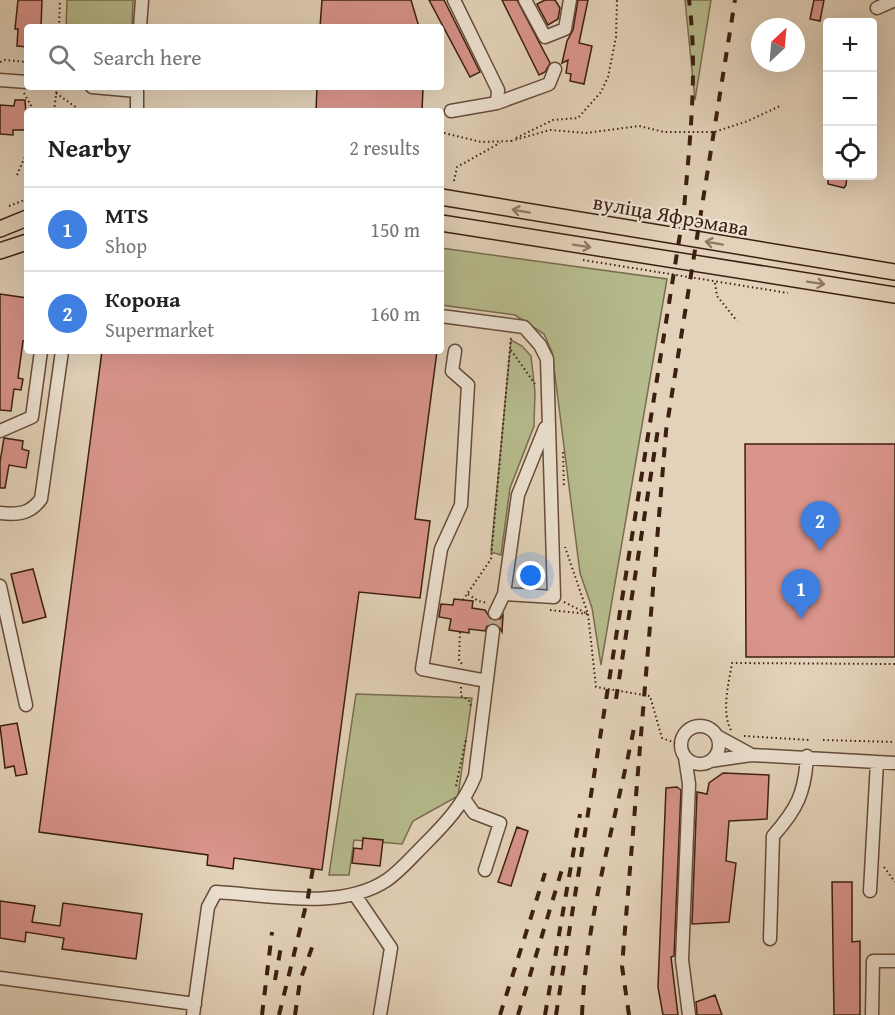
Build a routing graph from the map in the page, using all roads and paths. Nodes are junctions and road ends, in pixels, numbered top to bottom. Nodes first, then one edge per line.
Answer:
1 (60, 0) edge
2 (142, 0) edge
3 (454, 0) edge
4 (525, 0) edge
5 (570, 0) edge
6 (617, 0) edge
7 (879, 0) edge
8 (895, 0) edge
9 (59, 24) edge
10 (140, 24) edge
11 (0, 62) edge
12 (24, 62) edge
13 (555, 69) dead end
14 (0, 80) edge
15 (22, 81) edge
16 (26, 90) edge
17 (56, 90) edge
18 (137, 90) edge
19 (56, 93) junction
20 (497, 103) junction
21 (782, 105) dead end
22 (33, 108) edge
23 (54, 108) edge
24 (77, 108) edge
25 (137, 108) edge
26 (451, 111) dead end
27 (444, 133) dead end
28 (511, 141) junction
29 (500, 143) junction
30 (24, 159) edge
31 (17, 175) dead end
32 (454, 181) dead end
33 (444, 198) edge
34 (24, 201) edge
35 (9, 206) dead end
36 (24, 219) edge
37 (444, 223) edge
38 (0, 229) edge
39 (24, 244) edge
40 (0, 251) edge
41 (771, 253) junction
42 (895, 272) edge
43 (767, 275) junction
44 (715, 282) dead end
45 (895, 295) edge
46 (444, 316) edge
47 (737, 321) dead end
48 (511, 331) dead end
49 (511, 350) junction
50 (454, 351) dead end
51 (41, 354) edge
52 (62, 354) edge
53 (548, 402) junction
54 (548, 421) junction
55 (0, 431) edge
56 (0, 513) edge
57 (0, 586) edge
58 (504, 594) junction
59 (554, 597) junction
60 (463, 600) dead end
61 (495, 613) tunnel mouth
62 (493, 631) tunnel mouth
63 (460, 632) dead end
64 (895, 664) edge
65 (462, 675) junction
66 (487, 681) junction
67 (26, 705) dead end
68 (472, 708) dead end
69 (468, 730) dead end
70 (717, 736) junction
71 (809, 740) dead end
72 (823, 741) dead end
73 (895, 742) edge
74 (683, 751) junction
75 (751, 755) junction
76 (807, 756) junction
77 (706, 762) junction
78 (877, 762) junction
79 (895, 763) edge
80 (689, 783) junction
81 (459, 797) junction
82 (485, 870) dead end
83 (870, 891) dead end
84 (355, 895) junction
85 (770, 939) dead end
86 (895, 961) edge
87 (0, 978) edge
88 (194, 1010) edge
89 (380, 1015) edge
90 (689, 1015) edge
91 (872, 1015) edge

1 - 9 path
2 - 10 street
3 - 20 street
4 - 5 street
6 - 28 path
7 - 8 street
11 - 12 path
13 - 20 street
14 - 15 street
16 - 22 path
17 - 19 path
18 - 25 street
19 - 23 path
19 - 24 path
20 - 26 street
21 - 28 path
27 - 29 path
28 - 29 path
29 - 32 path
30 - 31 path
41 -> 33 main road, вуліца Яфрэмава
34 - 35 path
36 - 38 main road
37 -> 43 main road, вуліца Яфрэмава
39 - 40 main road
41 - 42 main road, вуліца Яфрэмава
41 - 43 main road
43 -> 45 main road, вуліца Яфрэмава
44 - 47 path
46 - 53 street
48 - 49 path
49 - 53 path
49 - 60 path
50 - 65 street
51 - 55 street
52 - 56 street
53 - 54 street
54 - 58 street
54 - 59 street
57 - 67 street
58 - 59 street
58 - 61 street
59 - 74 path
62 - 66 street
63 - 65 path
64 - 71 path
65 - 66 street
65 - 68 path
66 - 81 street
69 - 81 path
70 - 74 street
70 - 75 street
70 - 77 street
72 - 73 path
74 - 77 street
74 - 80 street
75 - 76 street
75 - 77 street
76 - 78 street
76 - 85 street
77 - 80 street
78 - 79 street
78 - 83 street
80 - 90 street
81 - 82 street
81 - 84 street
84 - 88 street
84 - 89 street
86 - 91 street
87 - 88 street

